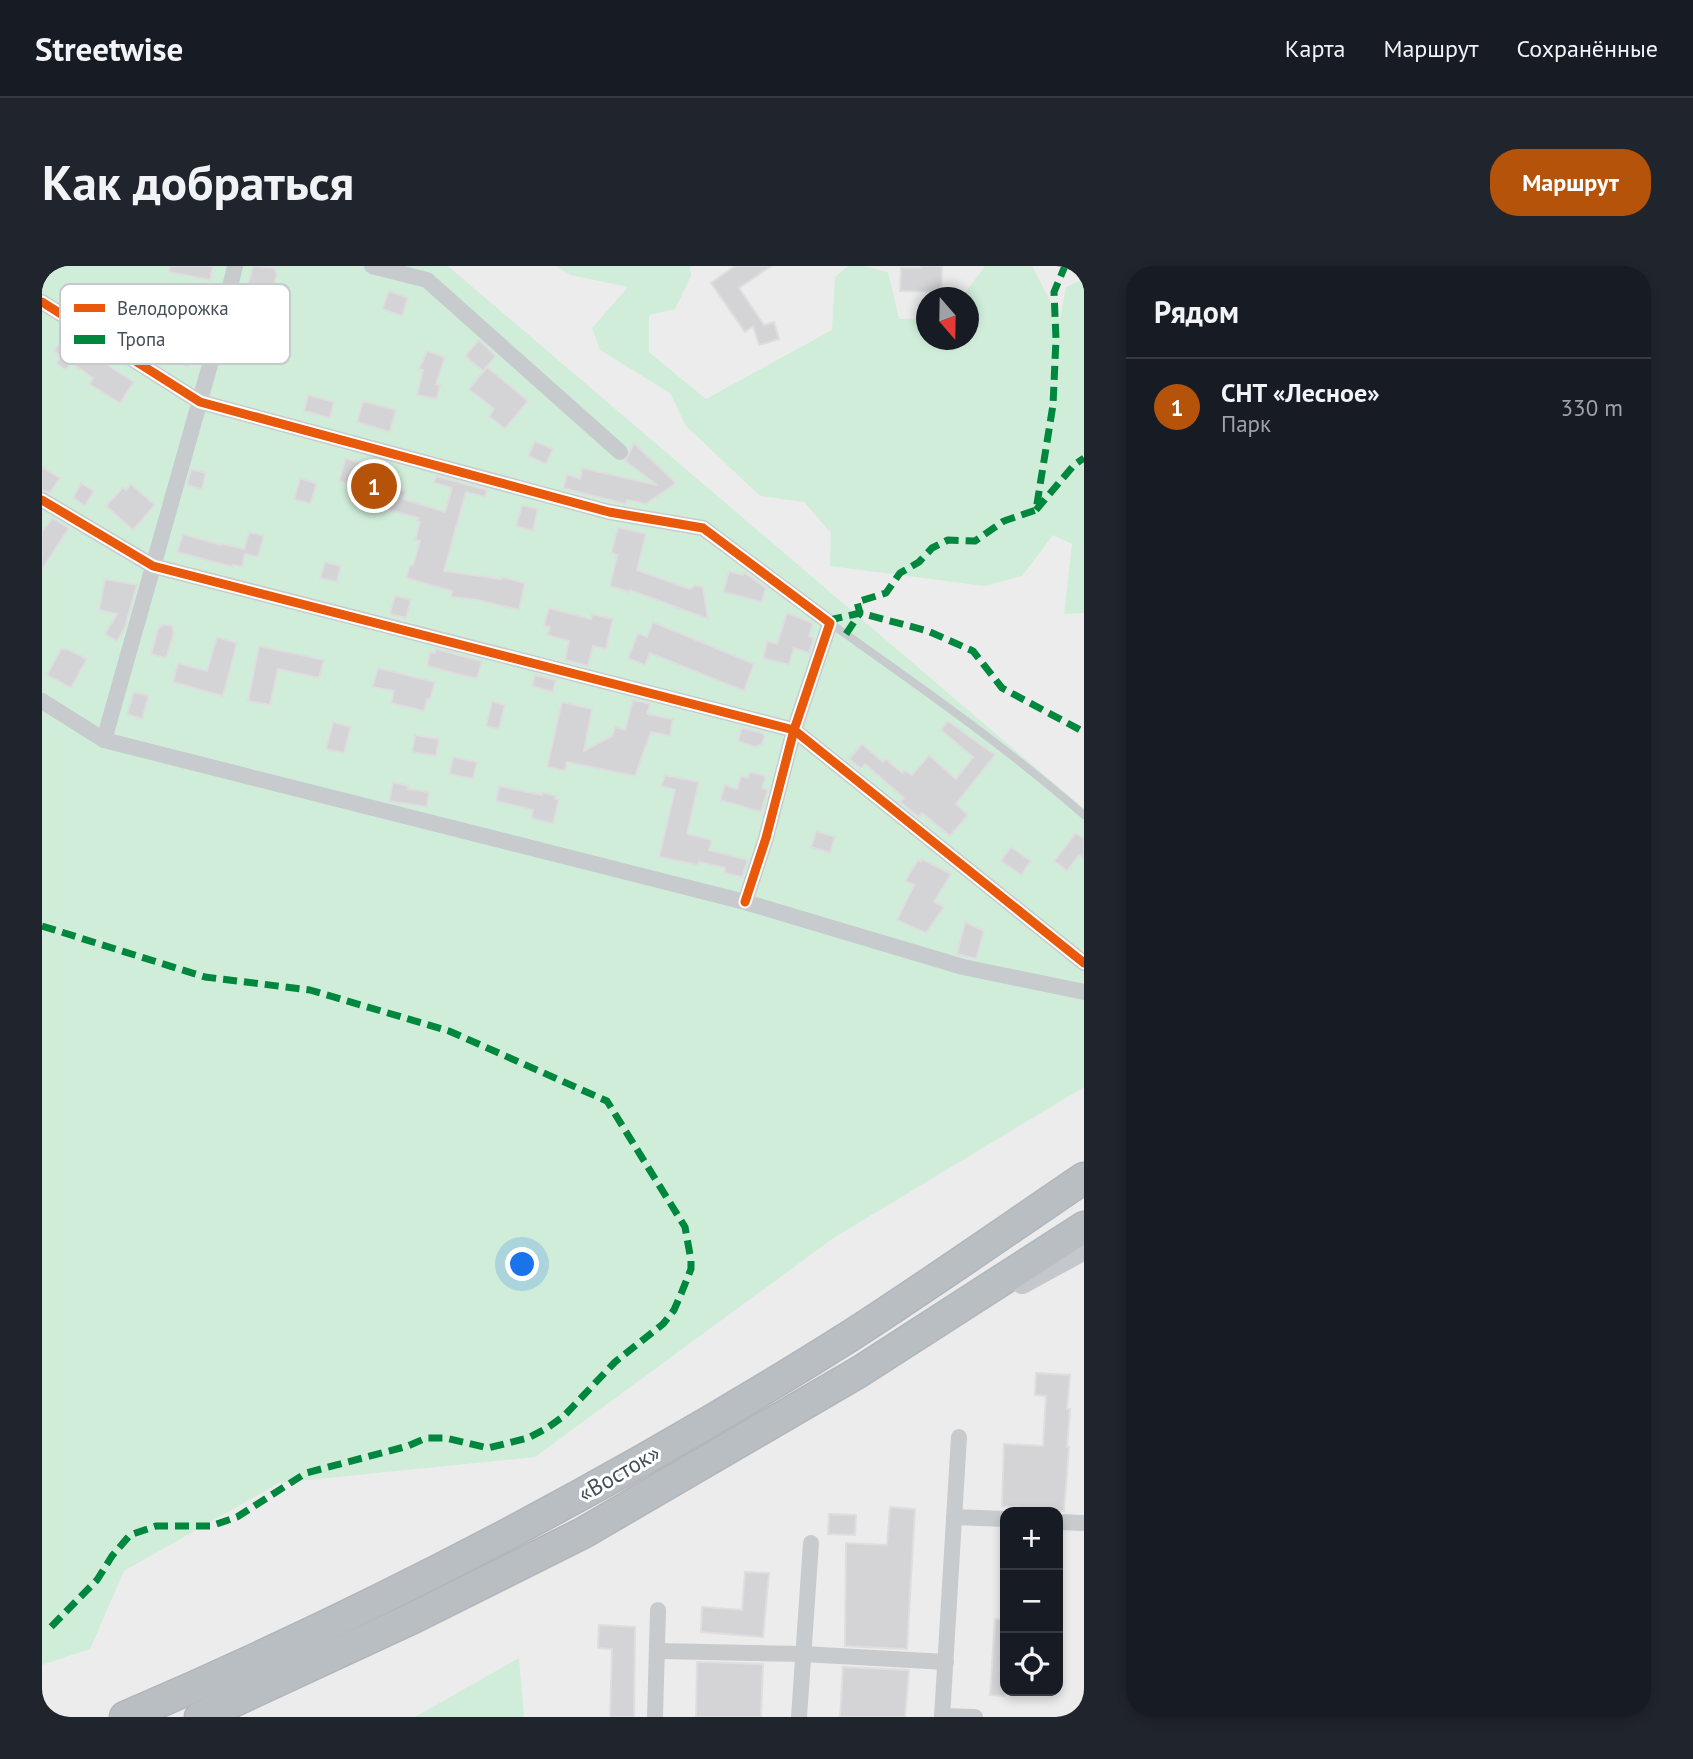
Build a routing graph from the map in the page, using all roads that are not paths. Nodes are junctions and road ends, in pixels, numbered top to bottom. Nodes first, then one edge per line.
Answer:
1 (235, 266) edge
2 (372, 266) edge
3 (231, 284) edge
4 (42, 302) edge
5 (60, 313) edge
6 (140, 364) edge
7 (210, 364) edge
8 (200, 402) junction
9 (620, 452) dead end
10 (42, 499) edge
11 (153, 566) junction
12 (830, 623) junction
13 (42, 701) edge
14 (794, 730) junction
15 (104, 740) junction
16 (1084, 815) edge
17 (746, 902) junction
18 (1084, 963) edge
19 (1084, 992) edge
20 (1084, 1178) edge
21 (1084, 1227) edge
22 (1084, 1248) edge
23 (859, 1372) junction
24 (959, 1437) dead end
25 (954, 1517) junction
26 (1000, 1519) edge
27 (1063, 1522) edge
28 (1084, 1523) edge
29 (811, 1543) dead end
30 (658, 1610) dead end
31 (658, 1651) junction
32 (803, 1654) junction
33 (946, 1662) junction
34 (942, 1716) edge
35 (125, 1717) edge
36 (200, 1717) edge
37 (655, 1717) edge
38 (799, 1717) edge
39 (975, 1717) edge

1 - 3 street
2 - 9 street
4 - 5 street
6 - 8 street
7 - 8 street
8 - 11 street
8 - 12 street
10 - 11 street
11 - 14 street
11 - 15 street
12 - 14 street
12 - 16 lane
13 - 15 street
14 - 17 street
14 - 18 street
15 - 17 street
17 - 19 street
20 - 35 highway, «Восток»
21 - 23 highway, «Восток»
22 - 23 main road
23 - 36 highway, «Восток»
24 - 25 street
25 - 26 street
25 - 33 street
27 - 28 street
29 - 32 street
30 - 31 street
31 - 32 street
31 - 37 street
32 - 33 street
32 - 38 street
33 - 34 street
34 - 39 street

